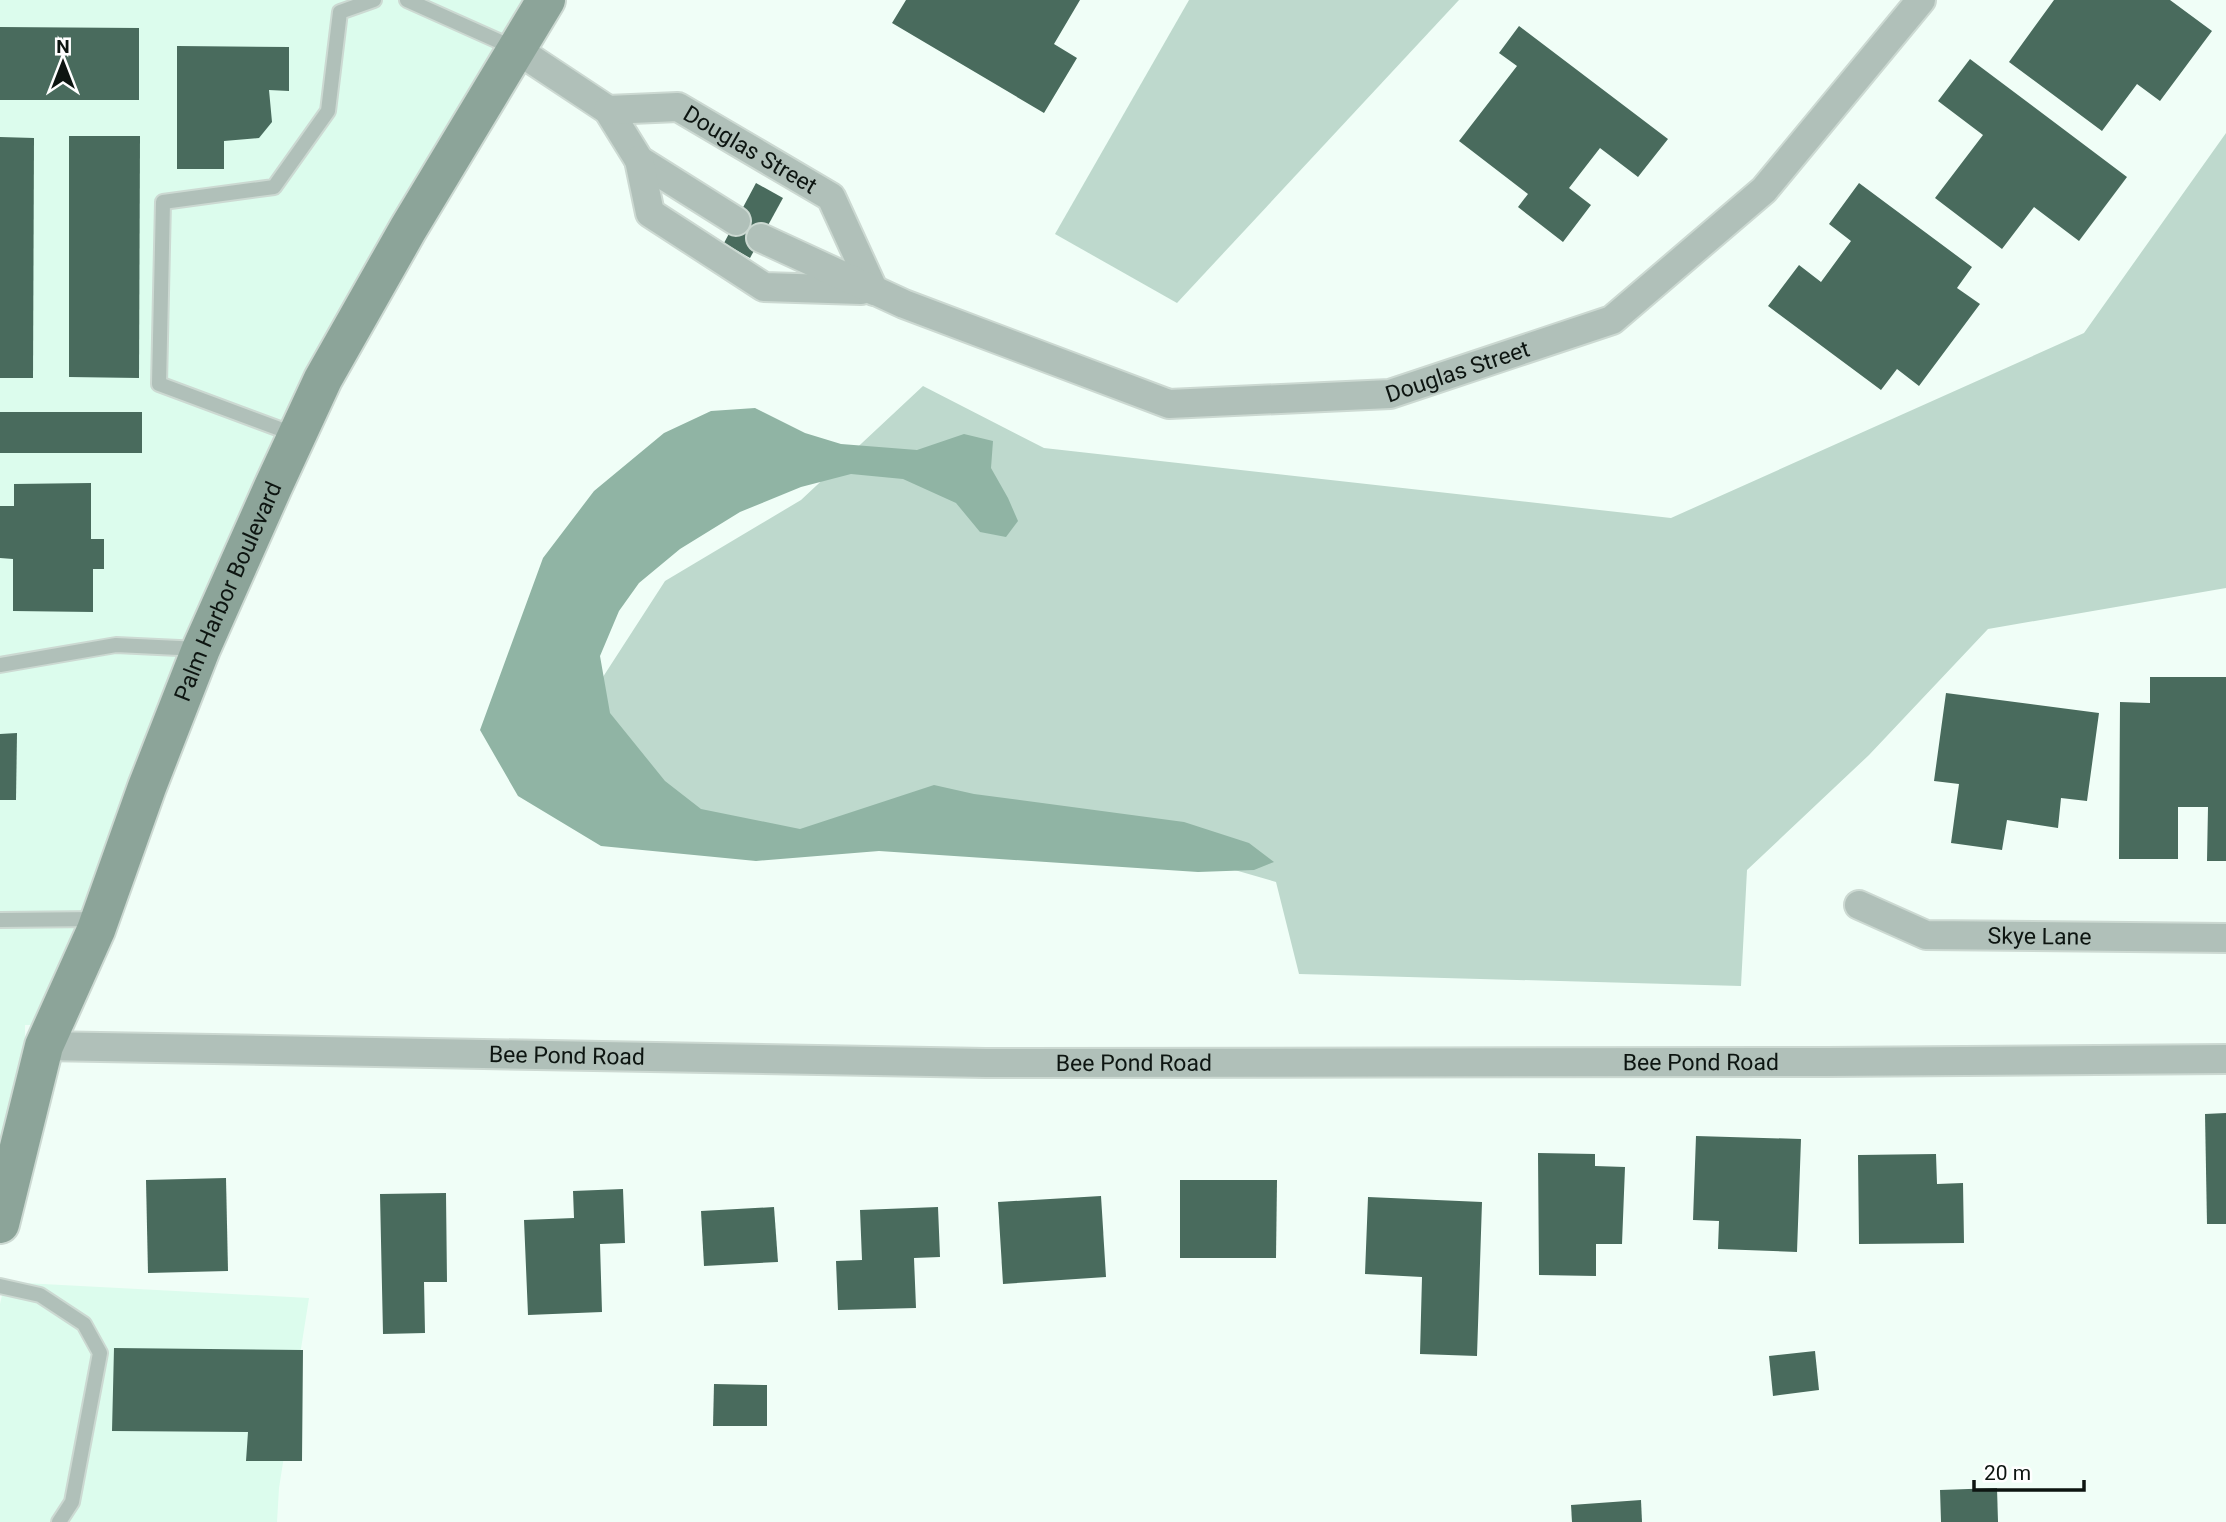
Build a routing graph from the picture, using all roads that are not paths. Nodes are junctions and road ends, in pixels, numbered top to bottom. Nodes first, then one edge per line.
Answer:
1 (374, 0) edge
2 (407, 0) edge
3 (546, 0) edge
4 (1921, 0) edge
5 (516, 49) junction
6 (608, 110) junction
7 (639, 160) junction
8 (736, 221) dead end
9 (761, 238) dead end
10 (874, 291) junction
11 (297, 436) junction
12 (201, 649) junction
13 (0, 665) edge
14 (1859, 905) dead end
15 (0, 919) edge
16 (100, 919) junction
17 (2226, 938) edge
18 (44, 1046) junction
19 (2226, 1059) edge
20 (0, 1224) edge
21 (0, 1286) edge
22 (59, 1522) edge

1 - 11 lane
2 - 5 lane
3 - 5 main road, Palm Harbor Boulevard
4 - 10 street, Douglas Street
5 - 6 street
5 - 11 main road, Palm Harbor Boulevard
6 - 7 street
6 - 10 street, Douglas Street
7 - 8 street
7 - 10 street
9 - 10 street, Douglas Street
11 - 12 main road, Palm Harbor Boulevard
12 - 13 lane
12 - 16 main road, Palm Harbor Boulevard
14 - 17 street, Skye Lane
15 - 16 lane
16 - 18 main road, Palm Harbor Boulevard
18 - 19 street, Bee Pond Road
18 - 20 main road, Palm Harbor Boulevard
21 - 22 lane

